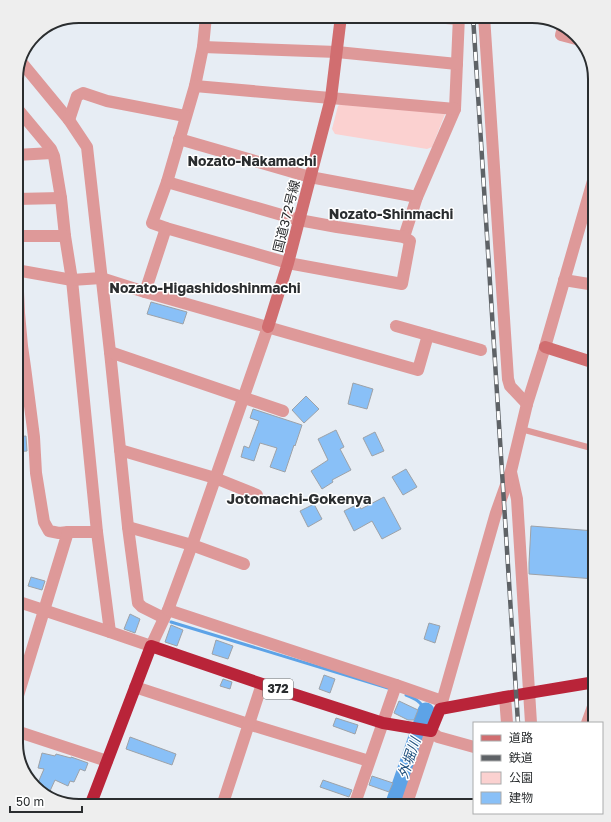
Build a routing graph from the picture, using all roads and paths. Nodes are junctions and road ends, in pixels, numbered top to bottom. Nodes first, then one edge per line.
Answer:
1 (205, 23) edge
2 (340, 23) edge
3 (459, 23) edge
4 (484, 23) edge
5 (562, 32) edge
6 (569, 37) edge
7 (203, 47) junction
8 (337, 52) junction
9 (457, 64) junction
10 (25, 66) edge
11 (195, 86) junction
12 (331, 98) junction
13 (455, 109) junction
14 (23, 115) edge
15 (185, 116) junction
16 (69, 120) junction
17 (179, 139) junction
18 (52, 153) junction
19 (23, 154) edge
20 (310, 177) junction
21 (167, 182) junction
22 (417, 197) junction
23 (61, 198) junction
24 (588, 198) edge
25 (23, 199) edge
26 (299, 220) junction
27 (166, 228) junction
28 (23, 236) edge
29 (66, 236) junction
30 (404, 237) junction
31 (288, 263) junction
32 (23, 271) edge
33 (101, 278) junction
34 (72, 280) junction
35 (564, 280) junction
36 (588, 284) edge
37 (145, 292) junction
38 (396, 326) dead end
39 (268, 327) junction
40 (428, 335) junction
41 (545, 347) junction
42 (481, 350) dead end
43 (110, 352) junction
44 (23, 353) edge
45 (588, 361) edge
46 (244, 398) junction
47 (528, 404) junction
48 (283, 411) dead end
49 (521, 429) junction
50 (588, 447) edge
51 (120, 450) junction
52 (511, 471) junction
53 (215, 478) junction
54 (257, 495) dead end
55 (128, 527) junction
56 (68, 532) junction
57 (97, 532) junction
58 (192, 545) junction
59 (244, 564) dead end
60 (23, 604) edge
61 (44, 611) junction
62 (166, 614) junction
63 (110, 632) junction
64 (151, 646) junction
65 (23, 679) edge
66 (588, 683) edge
67 (262, 684) junction
68 (135, 687) junction
69 (394, 690) junction
70 (530, 693) junction
71 (506, 697) junction
72 (441, 705) junction
73 (383, 722) junction
74 (507, 722) edge
75 (531, 722) edge
76 (248, 724) junction
77 (427, 730) junction
78 (23, 733) edge
79 (473, 747) edge
80 (107, 761) junction
81 (369, 761) junction
82 (93, 799) edge
83 (224, 799) edge
84 (356, 799) edge
85 (408, 799) edge

1 - 7 street
2 - 8 street, 国道372号線
3 - 9 street
4 - 47 street
5 - 6 street
7 - 8 street
7 - 11 street
8 - 9 street
8 - 12 street, 国道372号線
9 - 13 street
10 - 16 street
11 - 12 street
11 - 15 street
12 - 13 street
12 - 20 street, 国道372号線
13 - 22 street
14 - 18 street
15 - 16 street
15 - 17 street
16 - 33 street
17 - 20 street
17 - 21 street
18 - 19 street
18 - 23 street
20 - 22 street
20 - 26 street, 国道372号線
21 - 26 street
21 - 27 street
22 - 30 street
23 - 25 street
23 - 29 street
24 - 35 street
26 - 30 street
26 - 31 street, 国道372号線
27 - 31 street
27 - 37 street
28 - 29 street
29 - 34 street
30 - 31 street
31 - 39 street, 国道372号線
32 - 34 street
33 - 34 street
33 - 37 street
33 - 43 street
34 - 57 street
35 - 36 street
35 - 41 street
37 - 39 street
38 - 40 street
39 - 40 street
39 - 46 street
40 - 42 street
41 - 45 street
41 - 47 street
43 - 46 street
43 - 51 street
44 - 56 street
46 - 48 street
46 - 53 street
47 - 49 street
49 - 50 lane
49 - 52 street
51 - 53 street
51 - 55 street
52 - 70 street
52 - 72 street
53 - 54 street
53 - 58 street
55 - 58 street
55 - 62 street
56 - 57 street
56 - 61 street
57 - 63 street
58 - 59 street
58 - 62 street
60 - 61 street
61 - 63 street
61 - 65 street
62 - 64 street
62 - 69 street
63 - 64 street
64 - 67 highway, 372
64 - 68 highway
66 - 70 highway
67 - 73 highway, 372
67 - 76 street
68 - 76 street
68 - 80 highway
69 - 72 street
69 - 73 street
70 - 71 highway
70 - 75 street
71 - 72 highway
71 - 74 street
72 - 77 highway
73 - 77 highway, 372
73 - 81 street
76 - 81 street
76 - 83 street
77 - 79 street
77 - 85 street
78 - 80 street
80 - 82 highway
81 - 84 street

